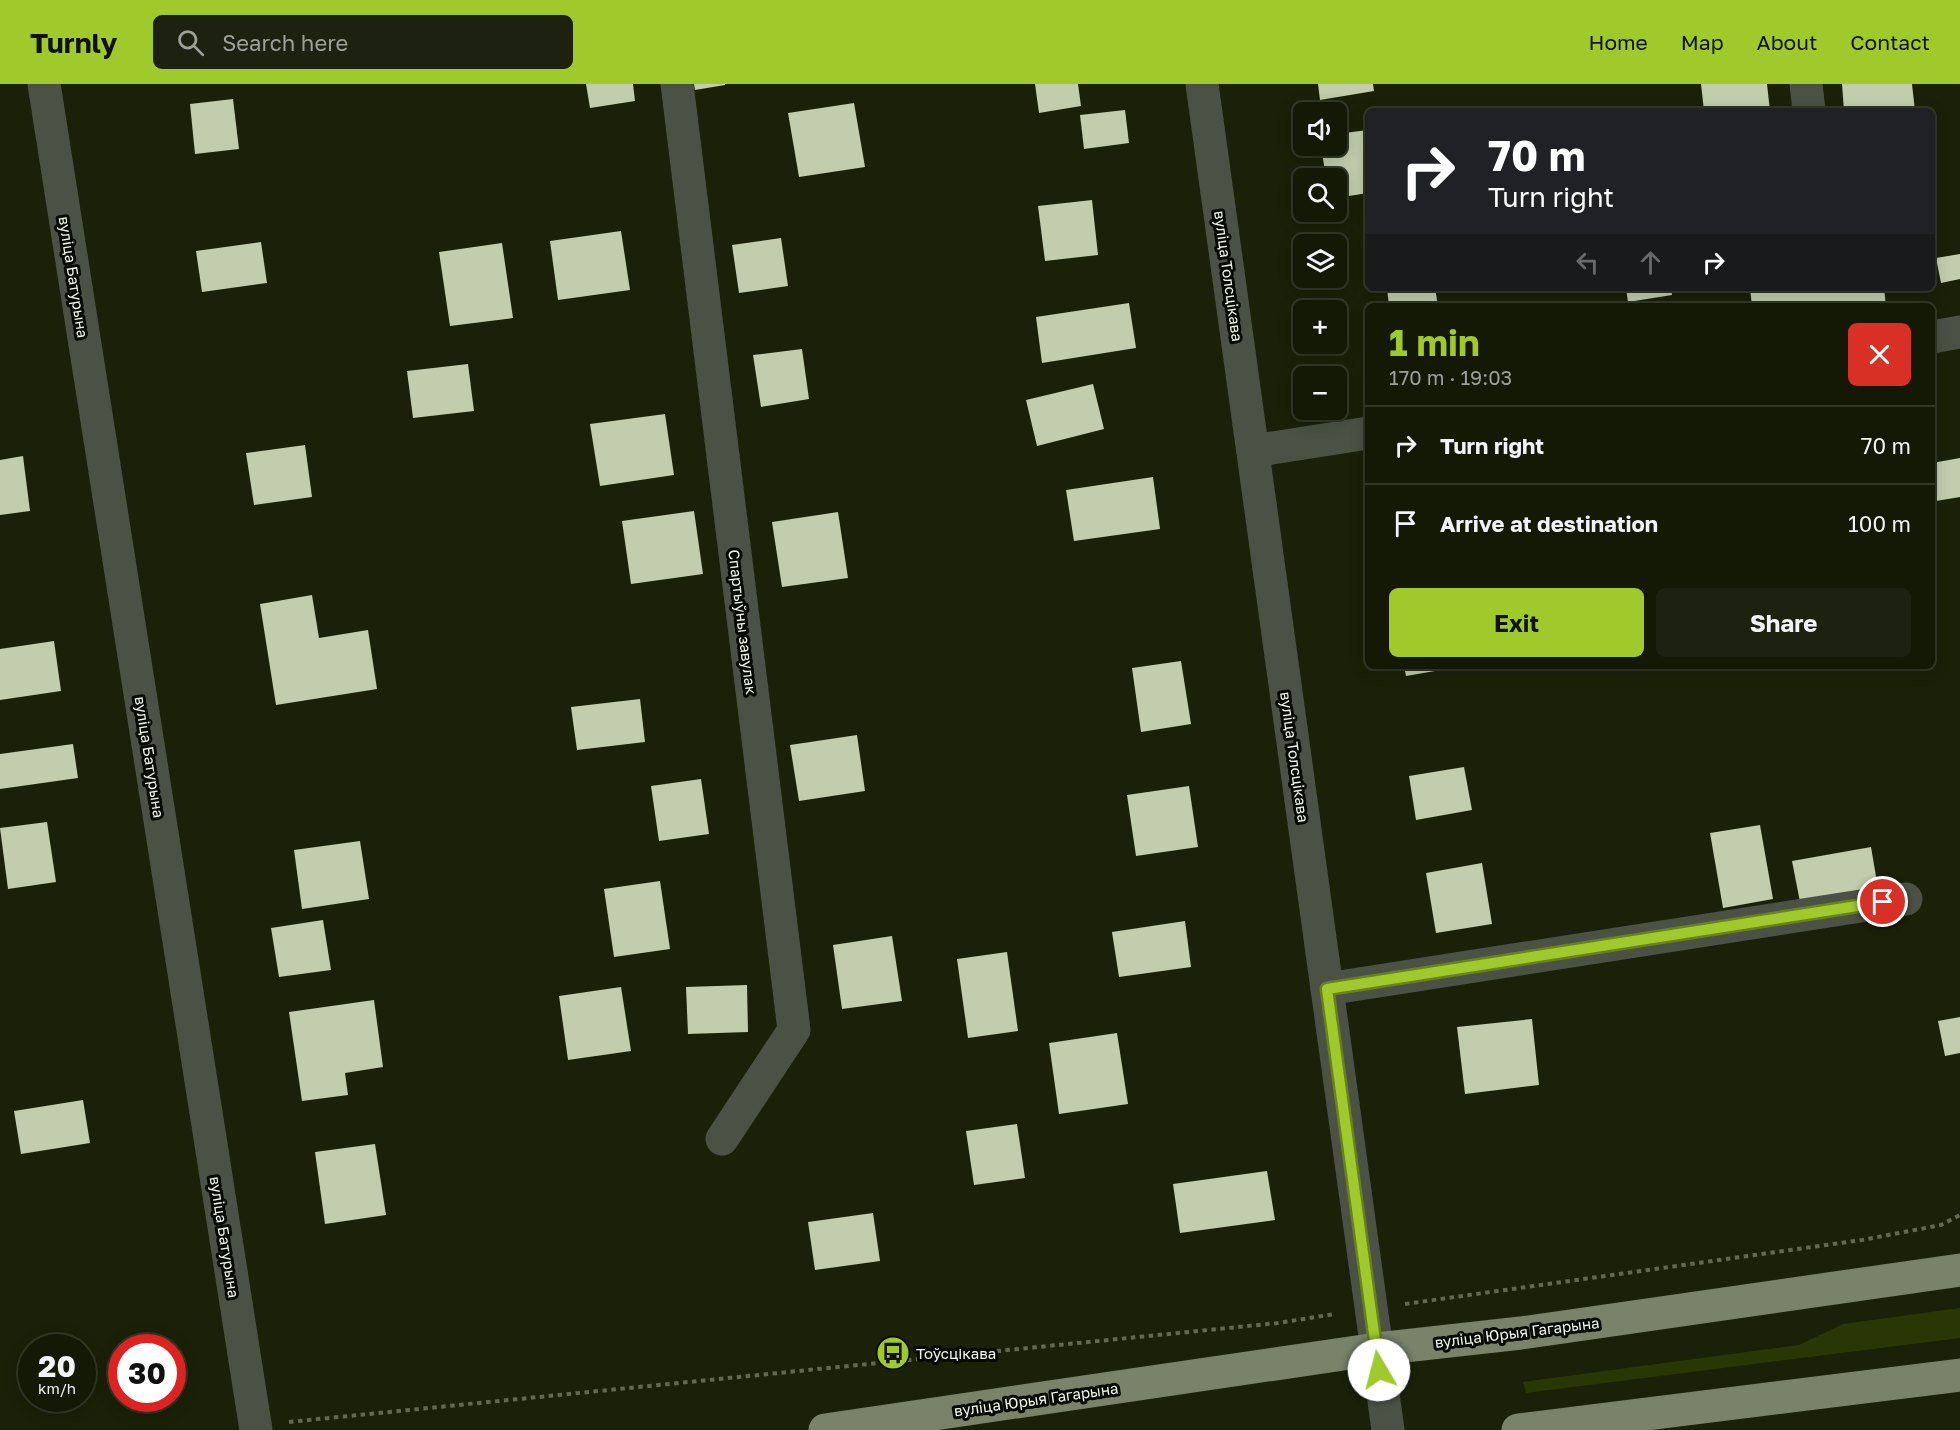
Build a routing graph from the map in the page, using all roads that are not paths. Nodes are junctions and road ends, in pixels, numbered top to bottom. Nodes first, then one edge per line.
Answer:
1 (44, 84) edge
2 (677, 84) edge
3 (1202, 84) edge
4 (1806, 84) edge
5 (1809, 108) edge
6 (1960, 332) edge
7 (1935, 336) edge
8 (1365, 434) edge
9 (1253, 451) junction
10 (1906, 898) dead end
11 (1327, 989) junction
12 (722, 1139) dead end
13 (1960, 1270) edge
14 (1377, 1349) junction
15 (1956, 1378) edge
16 (256, 1428) edge
17 (825, 1430) edge
18 (1388, 1430) edge
19 (1518, 1430) edge

1 - 16 street, вуліца Батурына
2 - 12 street, Спартыўны завулак
3 - 9 street, вуліца Толсцікава
4 - 5 street
6 - 7 street
8 - 9 street
9 - 11 street, вуліца Толсцікава
10 - 11 street
11 - 14 street, вуліца Толсцікава
13 - 14 main road, вуліца Юрыя Гагарына
14 - 17 main road, вуліца Юрыя Гагарына
14 - 18 street, вуліца Толсцікава
15 - 19 main road

